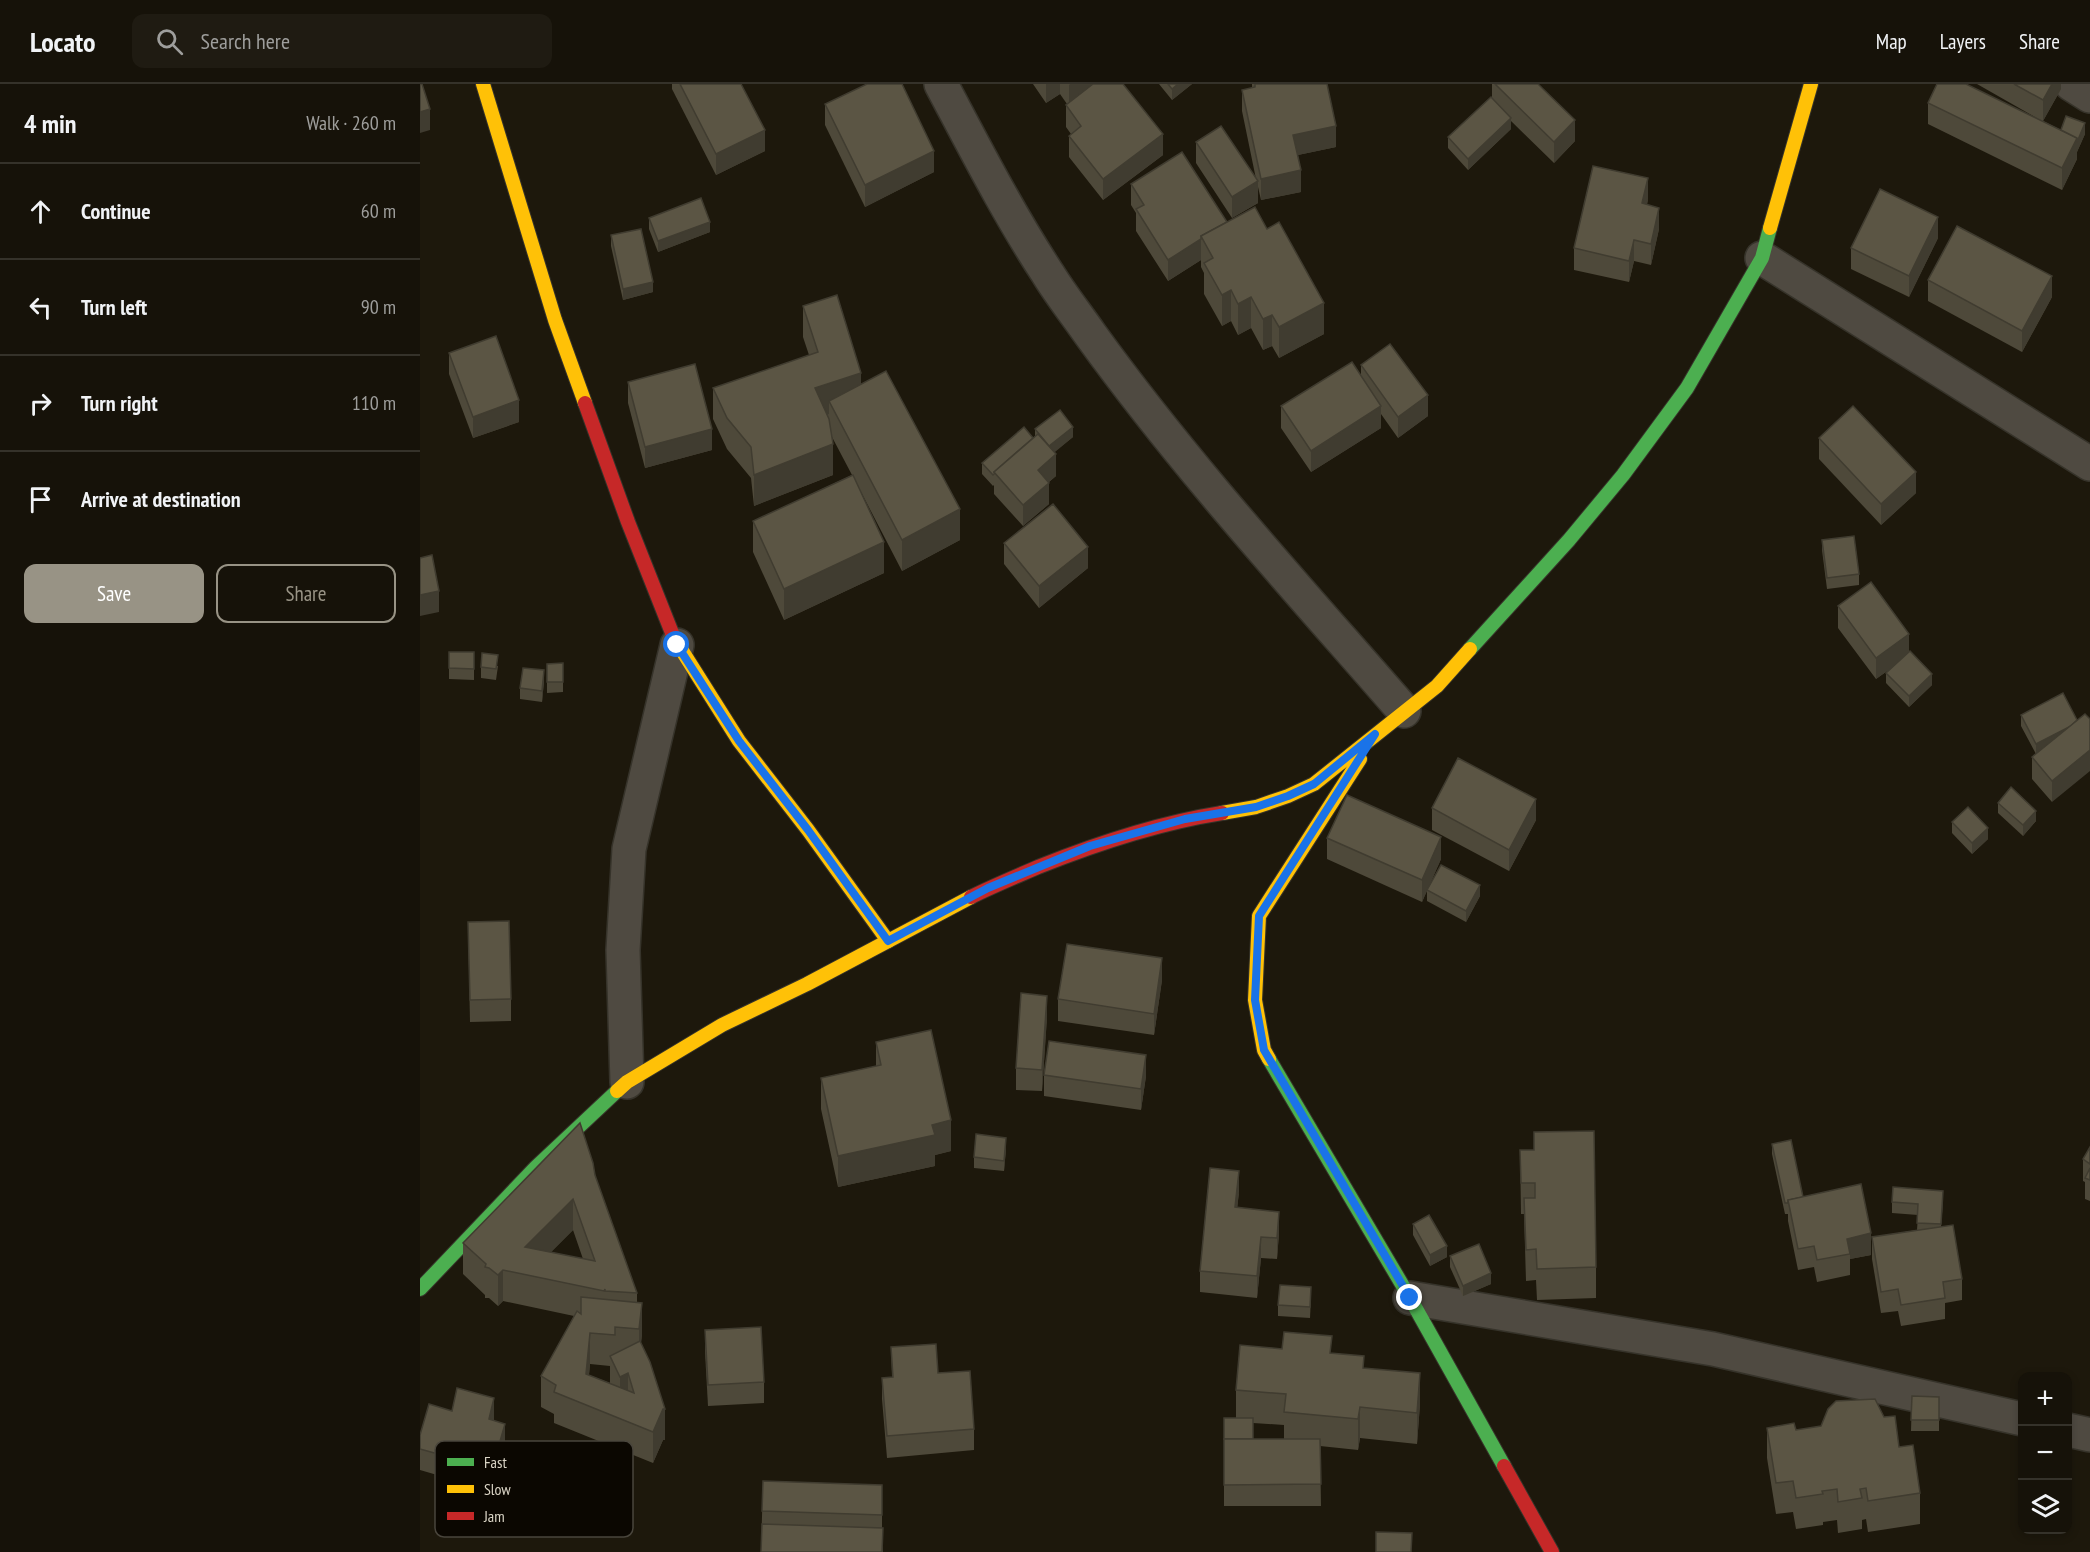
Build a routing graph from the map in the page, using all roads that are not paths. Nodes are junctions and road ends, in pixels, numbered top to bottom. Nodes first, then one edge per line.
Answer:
1 (483, 84) edge
2 (941, 84) edge
3 (1811, 84) edge
4 (2071, 84) edge
5 (2090, 96) edge
6 (1762, 258) junction
7 (2090, 464) edge
8 (677, 645) junction
9 (1404, 711) junction
10 (1375, 734) junction
11 (888, 941) junction
12 (627, 1082) junction
13 (420, 1288) edge
14 (1410, 1298) junction
15 (2018, 1418) edge
16 (2072, 1431) edge
17 (2090, 1435) edge
18 (1552, 1552) edge

1 - 8 street
2 - 9 street
3 - 6 street
4 - 5 street
6 - 7 street
6 - 9 street
8 - 11 street
8 - 12 street
9 - 10 street
10 - 11 street
10 - 14 street
11 - 12 street
12 - 13 street
14 - 15 street
14 - 18 street
16 - 17 street

